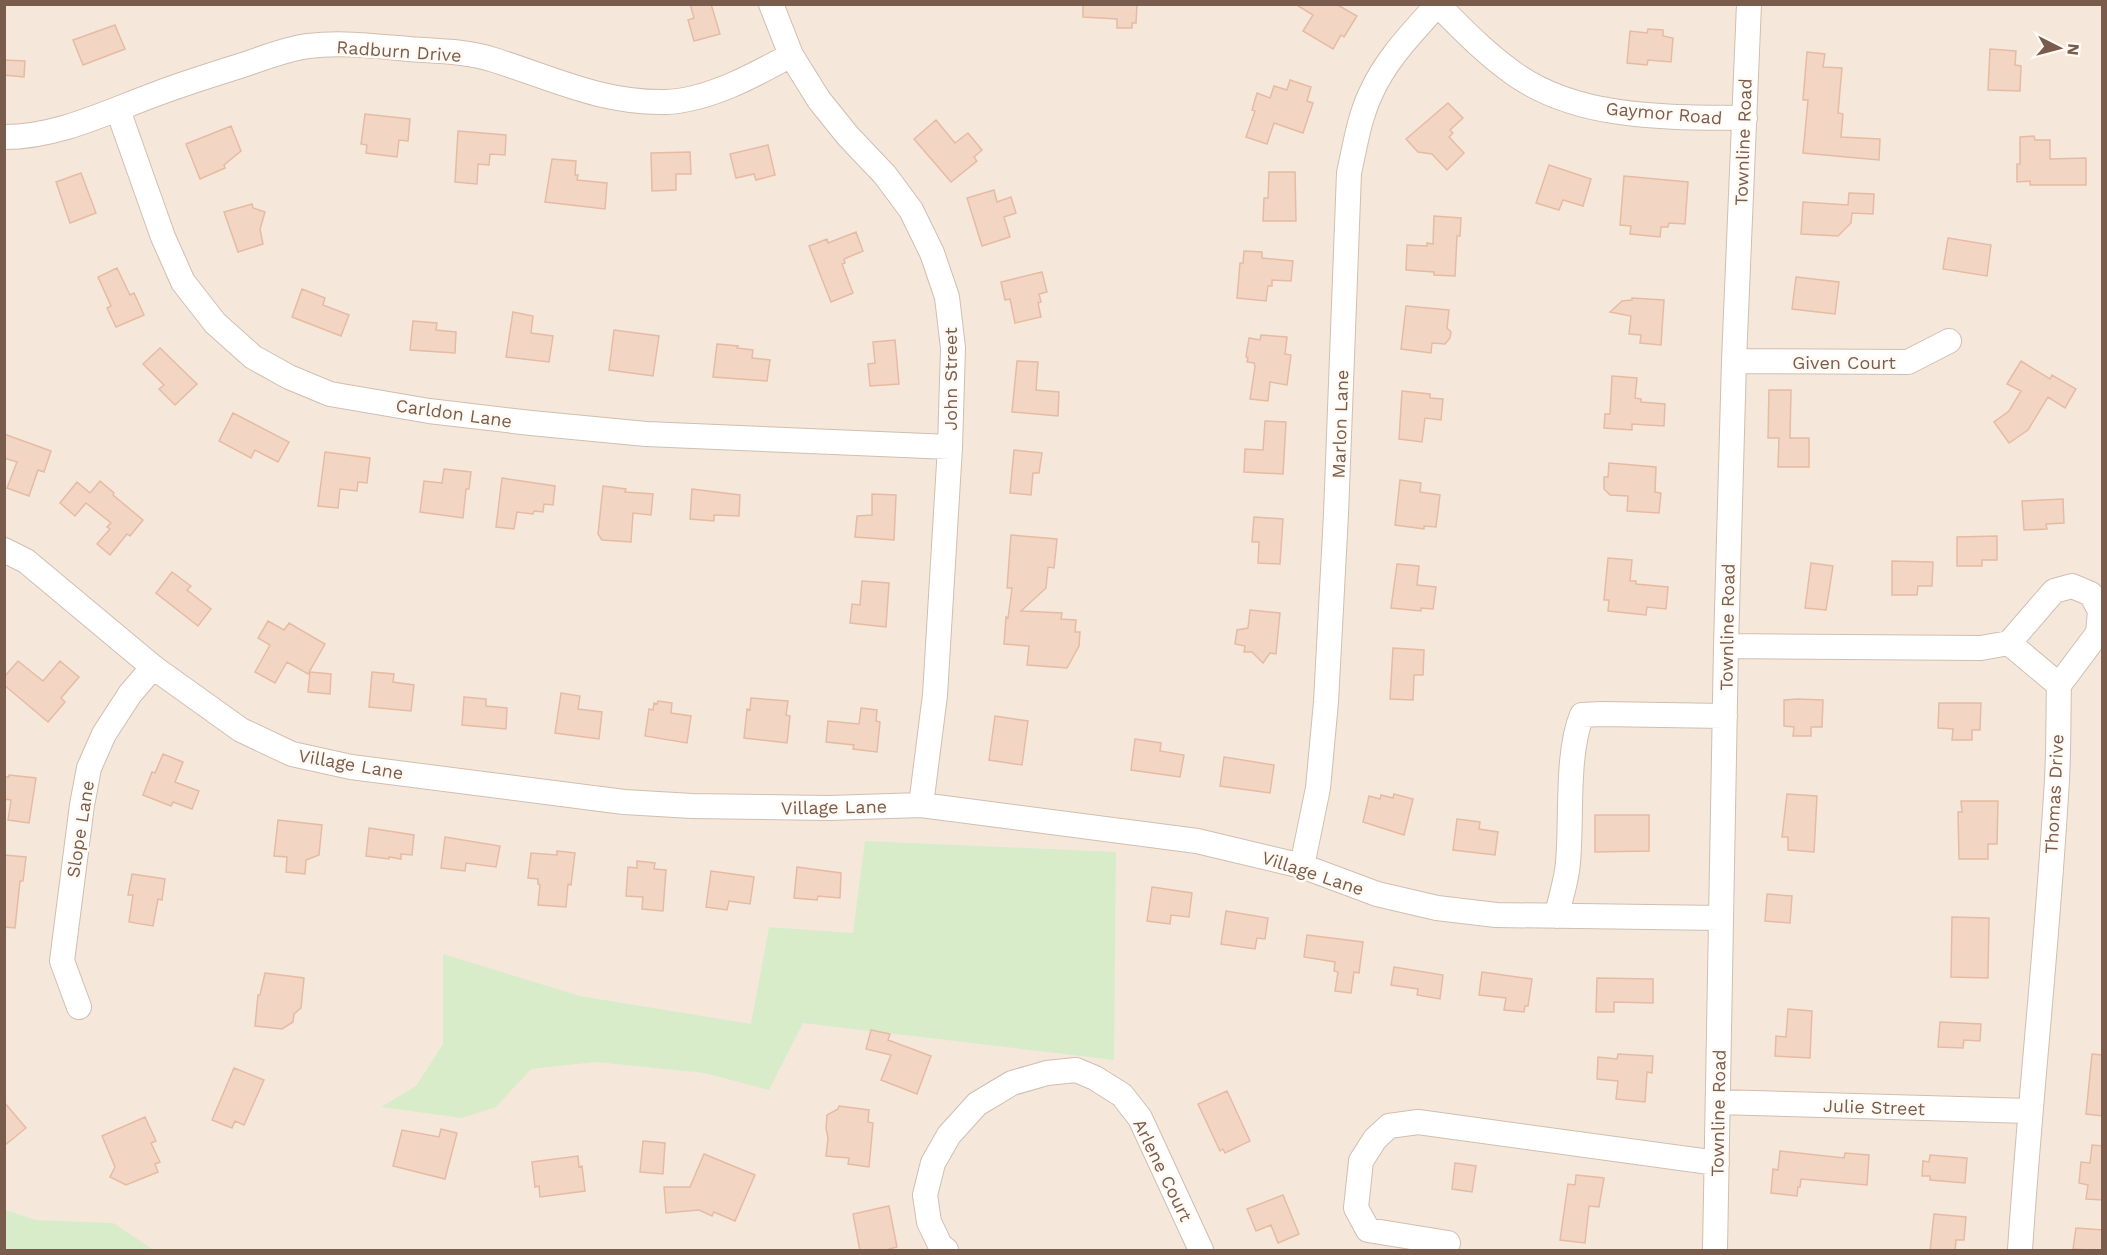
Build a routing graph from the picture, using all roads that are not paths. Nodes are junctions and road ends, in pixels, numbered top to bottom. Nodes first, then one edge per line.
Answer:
1 (771, 4) edge
2 (1749, 4) edge
3 (1437, 5) edge
4 (791, 55) junction
5 (118, 110) junction
6 (1744, 118) junction
7 (4, 137) edge
8 (1949, 340) dead end
9 (1734, 361) junction
10 (950, 447) junction
11 (4, 550) edge
12 (2008, 643) junction
13 (1726, 645) junction
14 (153, 667) junction
15 (2059, 685) junction
16 (1725, 716) junction
17 (921, 805) junction
18 (1302, 866) junction
19 (1557, 916) junction
20 (1721, 918) junction
21 (79, 1007) dead end
22 (1718, 1102) junction
23 (2029, 1111) junction
24 (1717, 1163) junction
25 (1448, 1243) dead end
26 (946, 1251) edge
27 (1201, 1251) edge
28 (1715, 1251) edge
29 (2020, 1251) edge

1 - 4 street, John Street
2 - 6 street, Townline Road
3 - 6 street, Gaymor Road
3 - 18 street, Marlon Lane
4 - 5 street, Radburn Drive
4 - 10 street, John Street
5 - 7 street, Radburn Drive
5 - 10 street, Carldon Lane
6 - 9 street, Townline Road
8 - 9 street, Given Court
9 - 13 street, Townline Road
10 - 17 street, John Street
11 - 14 street, Village Lane
12 - 13 street
12 - 15 street
12 - 15 street
13 - 16 street, Townline Road
14 - 17 street, Village Lane
14 - 21 street, Slope Lane
15 - 23 street, Thomas Drive
16 - 19 street
16 - 20 street, Townline Road
17 - 18 street, Village Lane
18 - 19 street, Village Lane
19 - 20 street, Village Lane
20 - 22 street, Townline Road
22 - 23 street, Julie Street
22 - 24 street, Townline Road
23 - 29 street, Thomas Drive
24 - 25 street
24 - 28 street, Townline Road
26 - 27 street, Arlene Court

